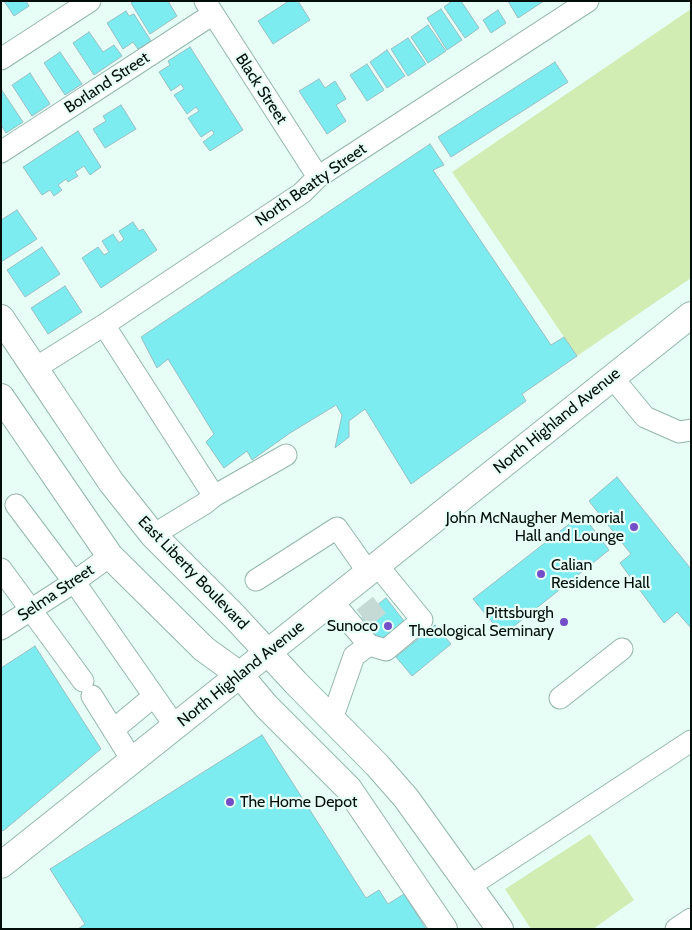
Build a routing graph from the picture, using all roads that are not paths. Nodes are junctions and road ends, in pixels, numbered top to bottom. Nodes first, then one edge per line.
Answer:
1 (90, 1) edge
2 (588, 1) edge
3 (209, 7) edge
4 (1, 59) edge
5 (1, 152) edge
6 (318, 177) junction
7 (691, 315) edge
8 (1, 318) edge
9 (104, 325) junction
10 (34, 369) junction
11 (612, 377) junction
12 (1, 397) edge
13 (691, 430) edge
14 (286, 455) dead end
15 (209, 500) junction
16 (16, 505) dead end
17 (153, 535) junction
18 (110, 556) junction
19 (1, 569) edge
20 (372, 569) junction
21 (256, 580) dead end
22 (74, 582) junction
23 (332, 601) junction
24 (31, 610) junction
25 (1, 629) edge
26 (363, 631) junction
27 (622, 649) dead end
28 (268, 652) junction
29 (240, 675) junction
30 (154, 696) junction
31 (560, 698) dead end
32 (332, 718) junction
33 (175, 726) junction
34 (113, 730) junction
35 (691, 741) edge
36 (132, 760) junction
37 (1, 865) edge
38 (470, 886) junction
39 (691, 919) edge
40 (444, 929) edge
41 (500, 929) edge
42 (676, 929) edge

1 - 4 street
2 - 6 street, North Beatty Street
3 - 5 street, Borland Street
3 - 6 street, Black Street
6 - 9 street, North Beatty Street
7 - 11 main road, North Highland Avenue
8 - 10 main road, East Liberty Boulevard
9 - 10 street, North Beatty Street
9 - 15 street
10 - 17 main road, East Liberty Boulevard
11 - 13 street
11 - 20 main road, North Highland Avenue
12 - 18 main road
14 - 15 street
15 - 17 street
16 - 22 street
17 - 28 main road, East Liberty Boulevard
18 - 22 street, Selma Street
18 - 29 main road
19 - 24 street
20 - 21 street
20 - 23 main road, North Highland Avenue
20 - 26 street
22 - 24 street, Selma Street
22 - 30 street
23 - 26 street
23 - 28 main road, North Highland Avenue
24 - 25 street, Selma Street
24 - 34 street
26 - 32 street
27 - 31 street
28 - 29 main road, North Highland Avenue
28 - 32 main road, East Liberty Boulevard
29 - 33 main road, North Highland Avenue
29 - 40 main road
30 - 33 street
30 - 34 street
32 - 38 main road, East Liberty Boulevard
33 - 36 main road, North Highland Avenue
34 - 36 street
35 - 38 street
36 - 37 main road, North Highland Avenue
38 - 41 main road, East Liberty Boulevard
39 - 42 street

